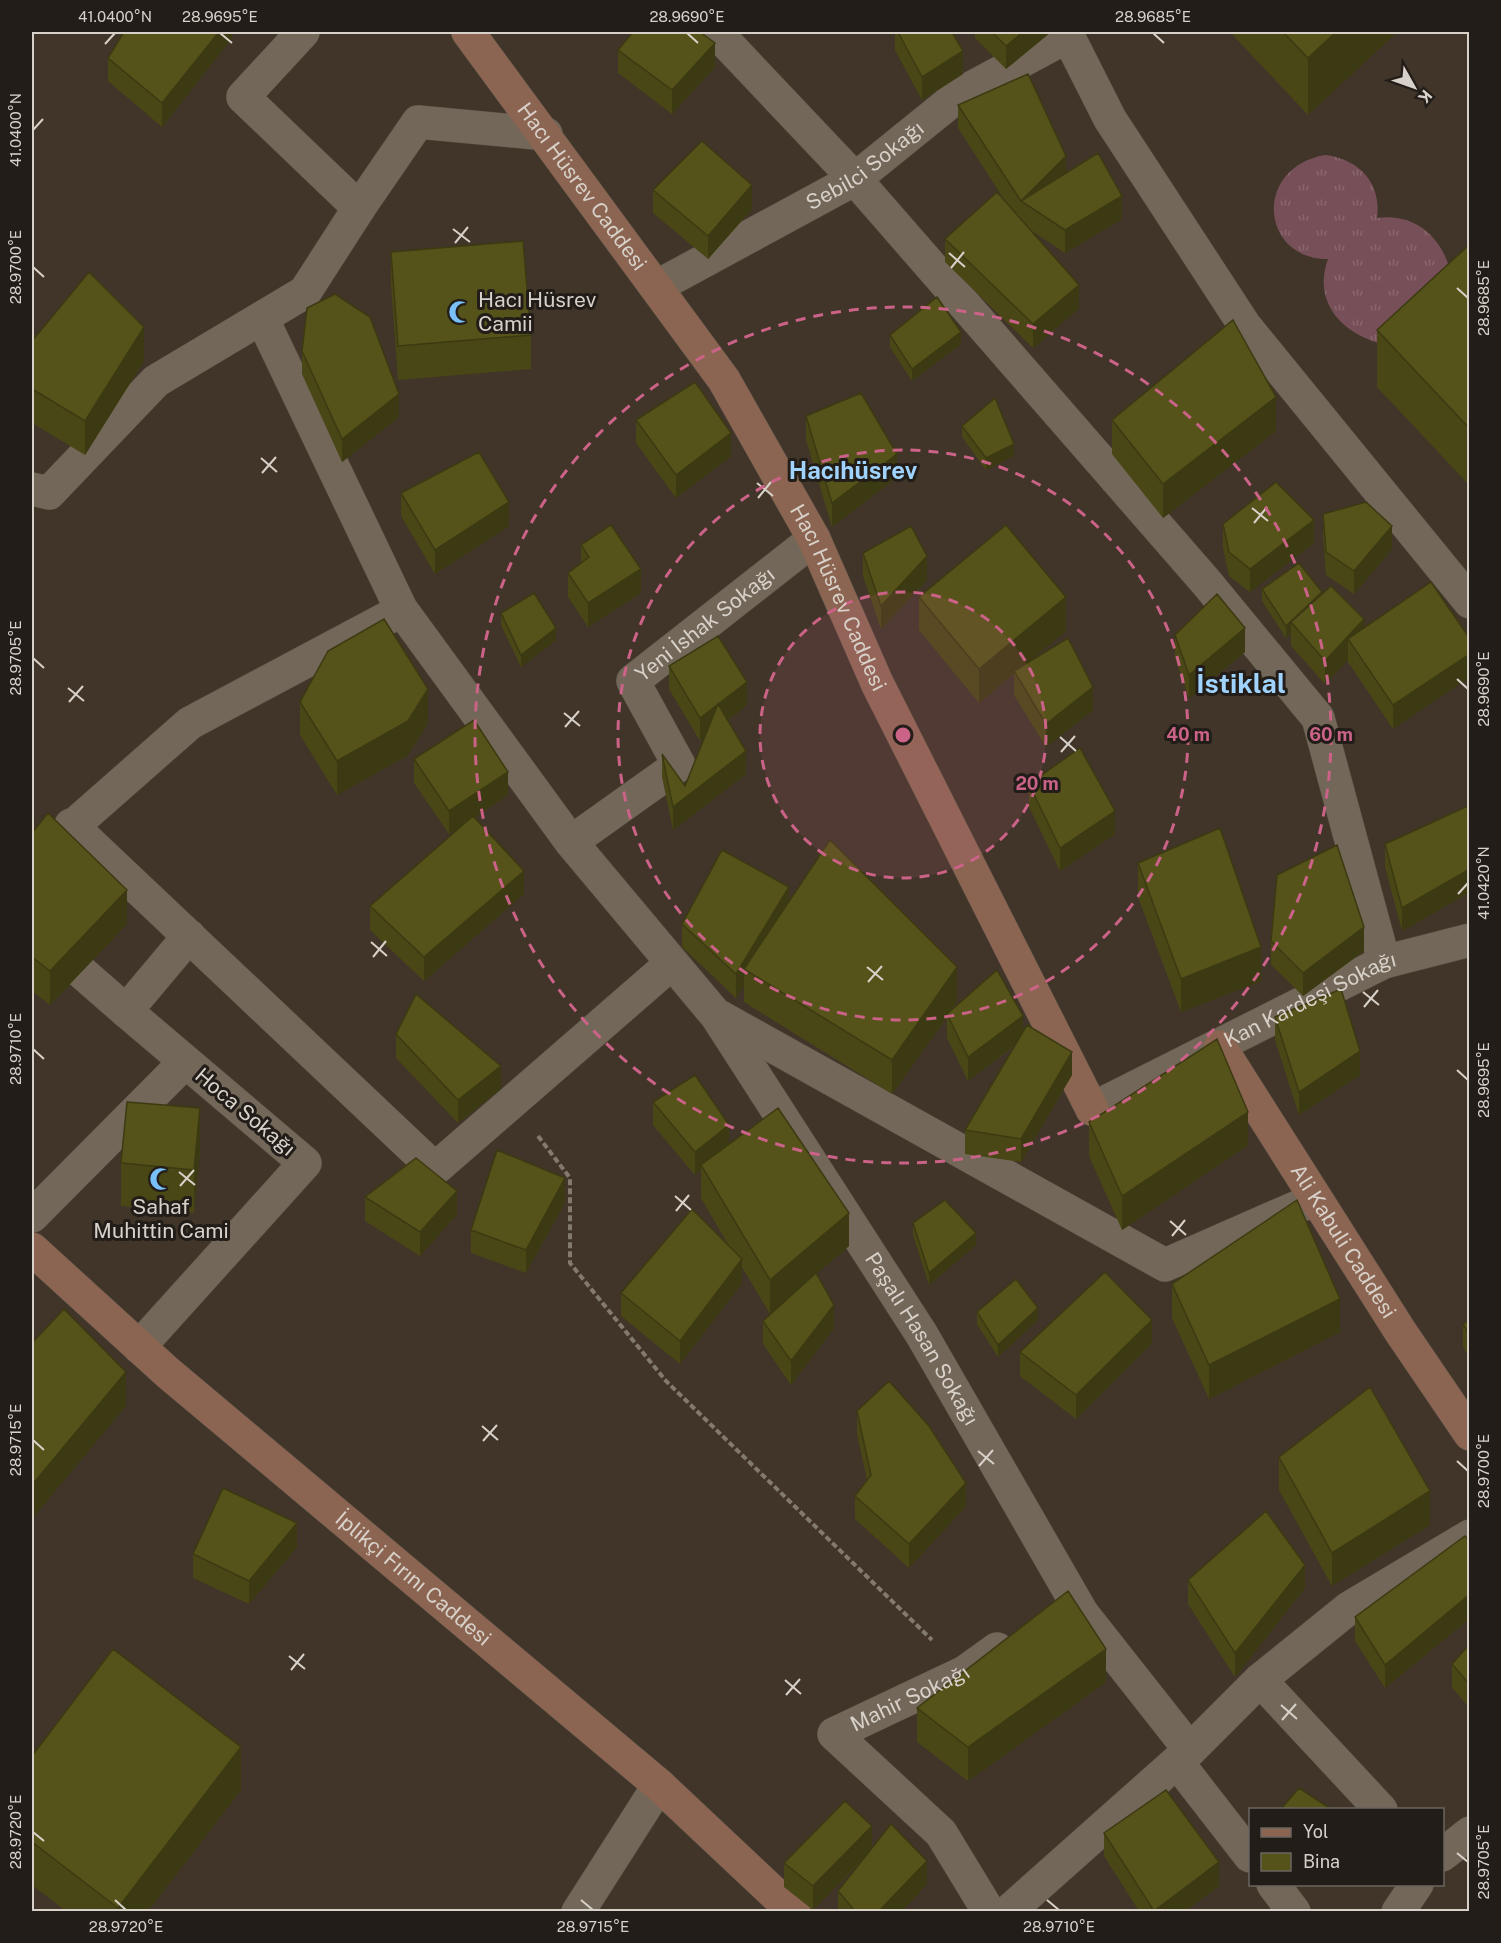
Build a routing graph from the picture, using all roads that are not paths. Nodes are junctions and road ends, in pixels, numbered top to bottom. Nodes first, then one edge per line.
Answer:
1 (303, 32) edge
2 (468, 32) edge
3 (716, 32) edge
4 (1067, 34) edge
5 (546, 134) junction
6 (855, 179) junction
7 (359, 208) junction
8 (656, 287) junction
9 (262, 318) junction
10 (32, 489) edge
11 (814, 539) junction
12 (1470, 602) edge
13 (401, 609) junction
14 (71, 825) junction
15 (571, 842) junction
16 (32, 861) edge
17 (32, 929) edge
18 (189, 936) junction
19 (1470, 940) edge
20 (1384, 962) junction
21 (672, 963) junction
22 (126, 1011) junction
23 (715, 1014) junction
24 (1220, 1047) junction
25 (185, 1062) junction
26 (1092, 1109) joint
27 (1316, 1199) junction
28 (32, 1216) edge
29 (32, 1249) edge
30 (139, 1347) junction
31 (1470, 1434) edge
32 (1470, 1536) edge
33 (1072, 1595) junction
34 (1260, 1680) junction
35 (1183, 1756) junction
36 (659, 1785) junction
37 (1380, 1808) edge
38 (1470, 1833) edge
39 (1249, 1853) edge
40 (1444, 1854) edge
41 (1275, 1886) edge
42 (1417, 1886) edge
43 (578, 1911) edge
44 (794, 1911) edge
45 (989, 1911) edge
46 (1008, 1911) edge
47 (1294, 1911) edge
48 (1398, 1911) edge

1 - 7 street
2 - 5 street, Hacı Hüsrev Caddesi
3 - 6 street
4 - 6 street, Sebilci Sokağı
4 - 12 street
5 - 7 street
5 - 8 street, Hacı Hüsrev Caddesi
6 - 8 street, Sebilci Sokağı
6 - 20 street
7 - 9 street
8 - 11 street, Hacı Hüsrev Caddesi
9 - 10 street
9 - 13 street
11 - 15 street, Yeni İshak Sokağı
11 - 26 street, Hacı Hüsrev Caddesi
13 - 14 street
13 - 15 street
14 - 16 street
14 - 18 street
15 - 21 street
17 - 22 street, Hoca Sokağı
18 - 21 street
18 - 22 street
19 - 20 street, Kan Kardeşi Sokağı
20 - 24 street, Kan Kardeşi Sokağı
21 - 23 street
22 - 25 street, Hoca Sokağı
23 - 27 street
23 - 33 street, Paşalı Hasan Sokağı
24 - 26 street, Kan Kardeşi Sokağı
24 - 27 street, Ali Kabuli Caddesi
25 - 28 street
25 - 30 street, Hoca Sokağı
27 - 31 street, Ali Kabuli Caddesi
29 - 30 street, İplikçi Fırını Caddesi
30 - 36 street, İplikçi Fırını Caddesi
32 - 34 street
33 - 35 street, Paşalı Hasan Sokağı
33 - 45 street, Mahir Sokağı
34 - 35 street
34 - 37 street
35 - 39 street, Paşalı Hasan Sokağı
35 - 46 street
36 - 43 street
36 - 44 street, İplikçi Fırını Caddesi
38 - 40 street
41 - 47 street
42 - 48 street

